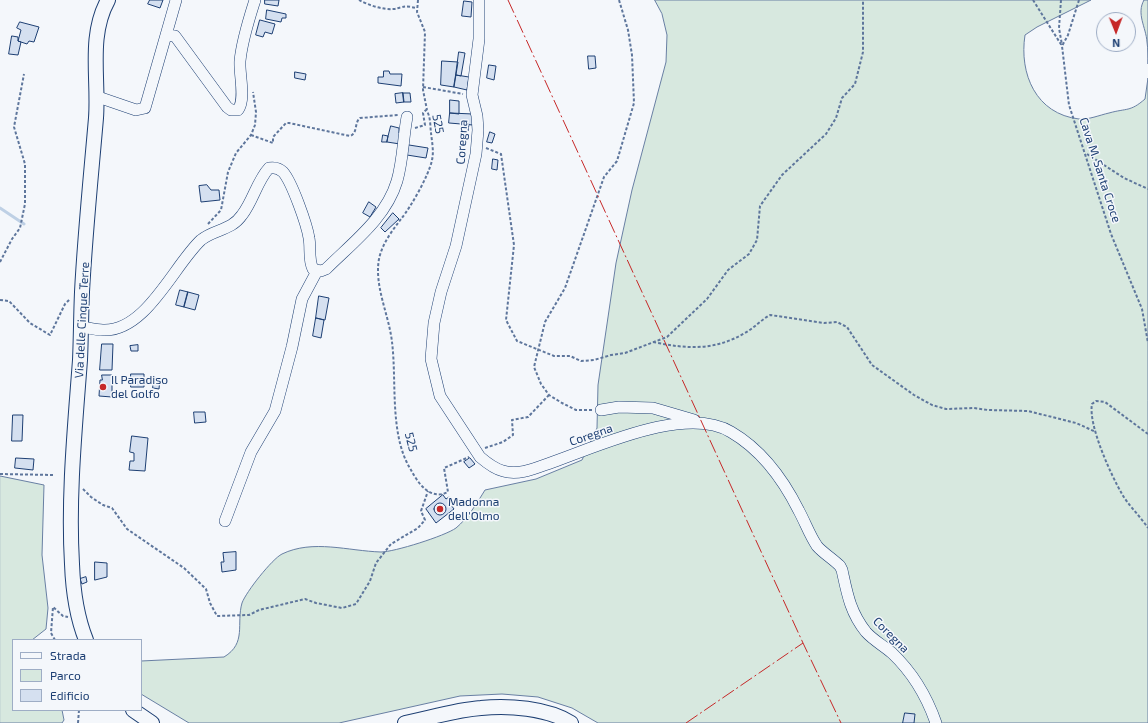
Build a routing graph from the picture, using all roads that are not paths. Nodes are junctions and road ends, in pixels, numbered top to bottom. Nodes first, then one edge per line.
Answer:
1 (108, 0) edge
2 (176, 0) edge
3 (256, 0) edge
4 (479, 0) edge
5 (166, 35) junction
6 (98, 98) junction
7 (407, 117) road end
8 (317, 271) junction
9 (82, 327) junction
10 (601, 410) road end
11 (704, 423) junction
12 (225, 521) dead end
13 (86, 639) edge
14 (135, 711) edge
15 (152, 723) edge
16 (405, 723) edge
17 (571, 723) edge
18 (936, 723) edge

1 - 6 main road, Via delle Cinque Terre
2 - 5 street
3 - 5 street
4 - 11 street, Coregna
5 - 6 street
6 - 9 main road, Via delle Cinque Terre
7 - 8 street
8 - 9 street
8 - 12 street
9 - 13 main road, Via delle Cinque Terre
10 - 11 street
11 - 18 street, Coregna
14 - 15 main road
16 - 17 main road

